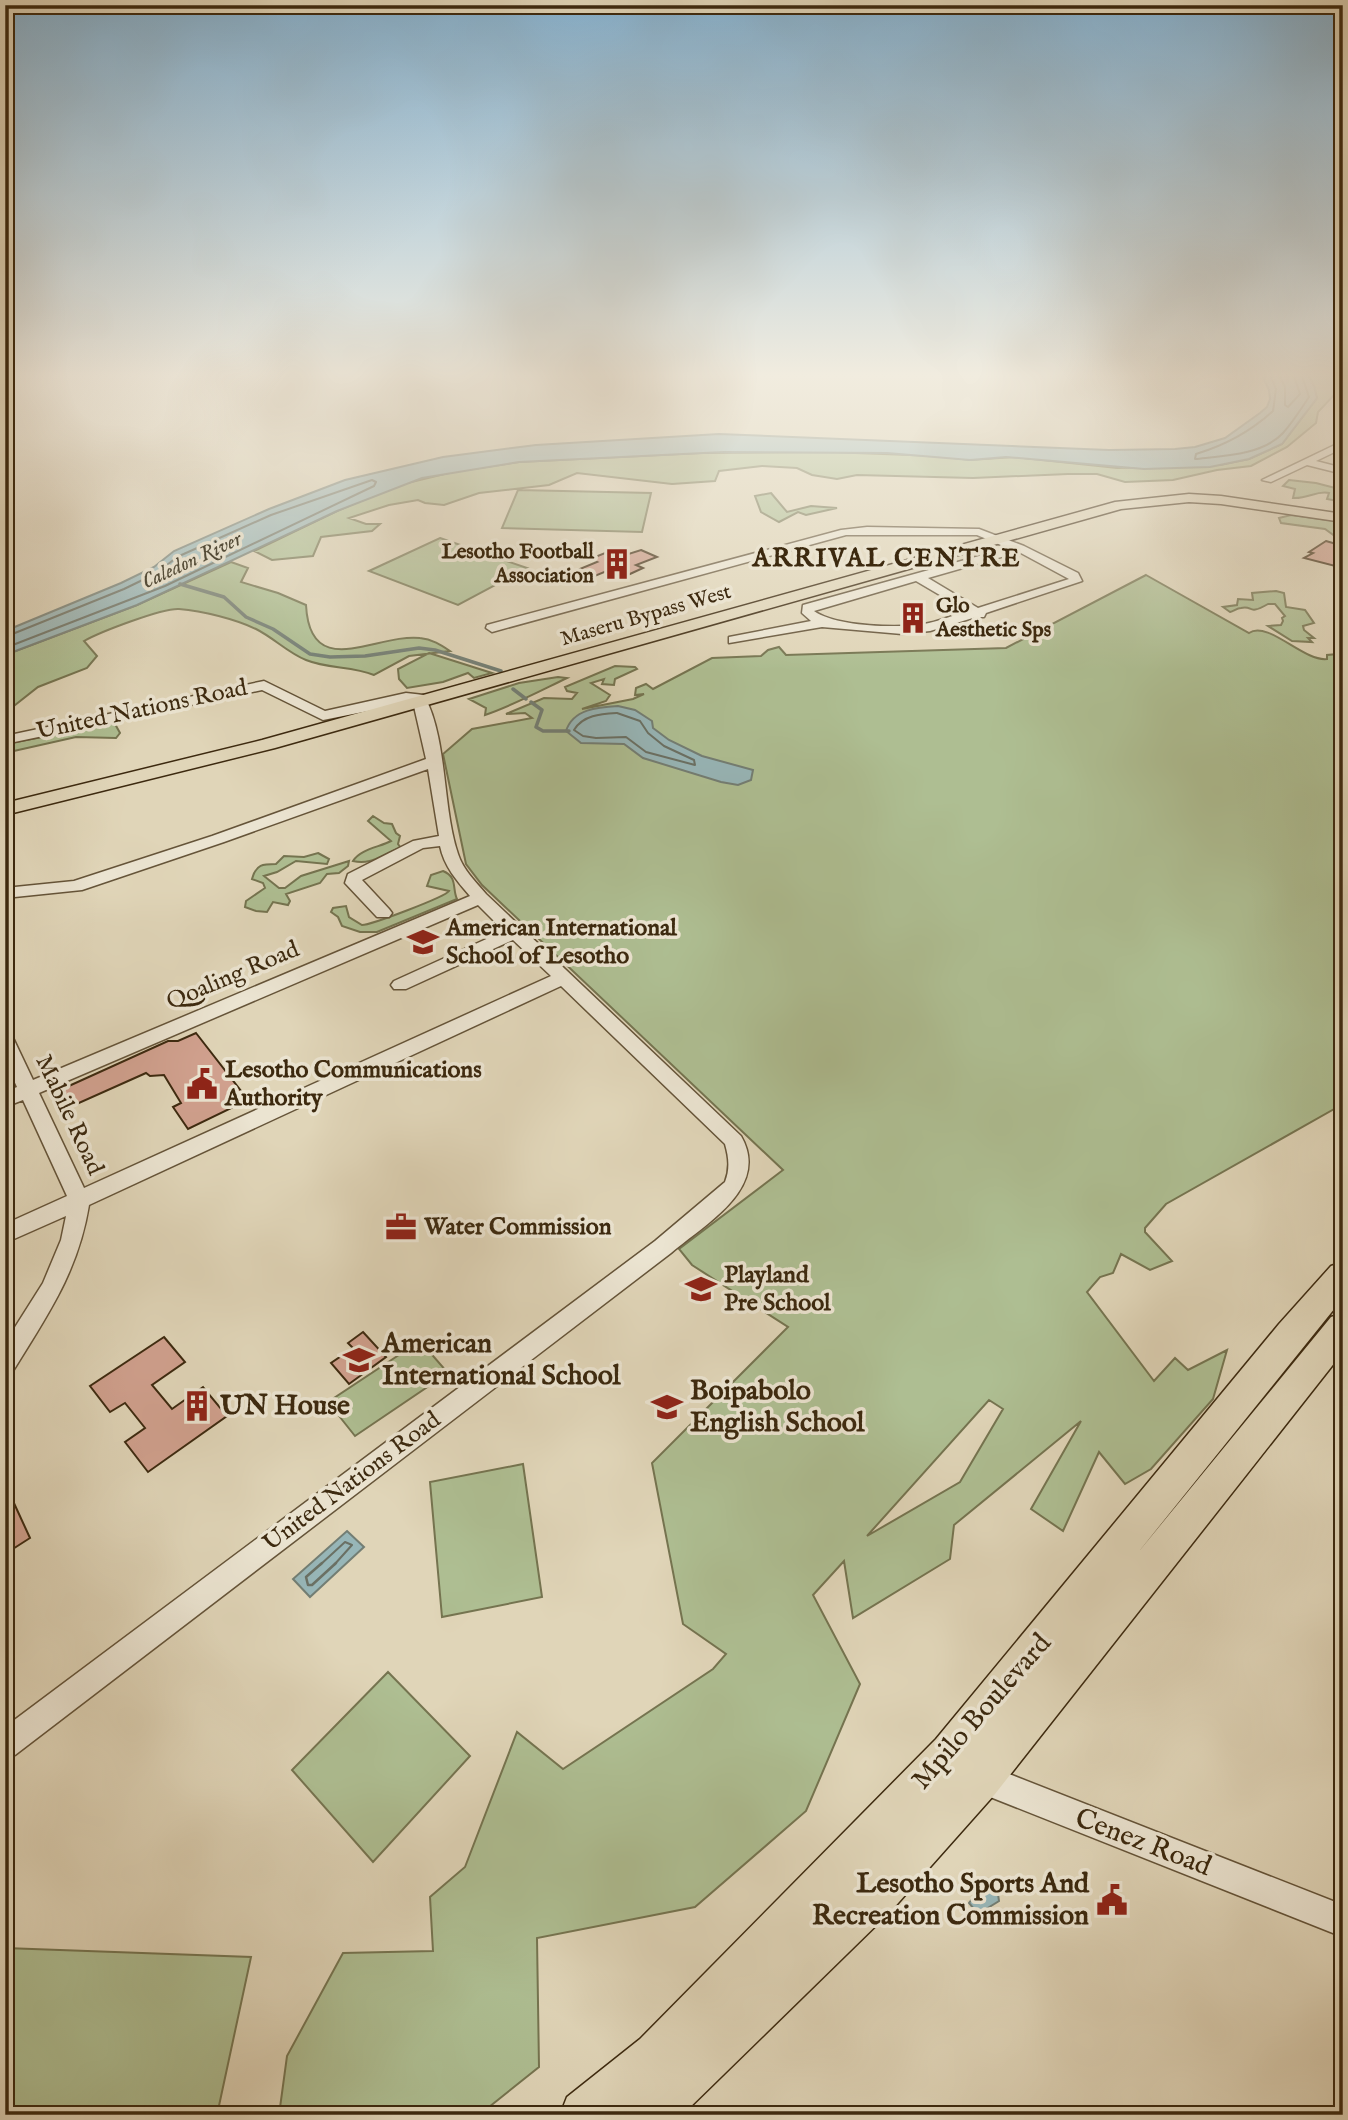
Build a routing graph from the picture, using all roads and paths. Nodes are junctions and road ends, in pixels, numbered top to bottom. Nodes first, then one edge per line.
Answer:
1 (1285, 472) edge
2 (1267, 480) dead end
3 (1343, 518) edge
4 (1001, 540) junction
5 (1020, 548) junction
6 (918, 577) junction
7 (980, 614) junction
8 (822, 623) junction
9 (492, 628) dead end
10 (734, 640) dead end
11 (422, 701) junction
12 (5, 740) edge
13 (433, 762) junction
14 (5, 809) edge
15 (447, 840) junction
16 (5, 894) edge
17 (480, 898) junction
18 (383, 913) dead end
19 (516, 932) junction
20 (564, 978) junction
21 (400, 985) dead end
22 (5, 1040) edge
23 (29, 1090) junction
24 (5, 1100) edge
25 (79, 1200) junction
26 (5, 1234) edge
27 (1343, 1275) edge
28 (1343, 1327) edge
29 (5, 1364) edge
30 (5, 1745) edge
31 (965, 1767) junction
32 (1343, 1921) edge
33 (585, 2115) edge
34 (646, 2115) edge

1 - 2 street
3 - 4 main road, Maseru Bypass West
4 - 5 street
4 - 9 street
4 - 11 main road, Maseru Bypass West
5 - 6 street
5 - 7 street
6 - 7 street
6 - 8 street
7 - 8 street
8 - 10 street
11 - 12 street, United Nations Road
11 - 13 street, United Nations Road
11 - 14 main road, Maseru Bypass West
13 - 15 street, United Nations Road
13 - 16 street
15 - 17 street, United Nations Road
15 - 18 street
17 - 19 street, United Nations Road
17 - 23 street, Qoaling Road
19 - 20 street, United Nations Road
19 - 21 street
20 - 25 street
20 - 30 street, United Nations Road
22 - 23 street, Mabile Road
23 - 24 street, Qoaling Road
23 - 25 street, Mabile Road
25 - 26 street
25 - 29 street, Mabile Road
27 - 31 highway, Mpilo Boulevard
28 - 31 highway, Mpilo Boulevard
31 - 32 street, Cenez Road
31 - 33 highway, Mpilo Boulevard
31 - 34 highway, Mpilo Boulevard

